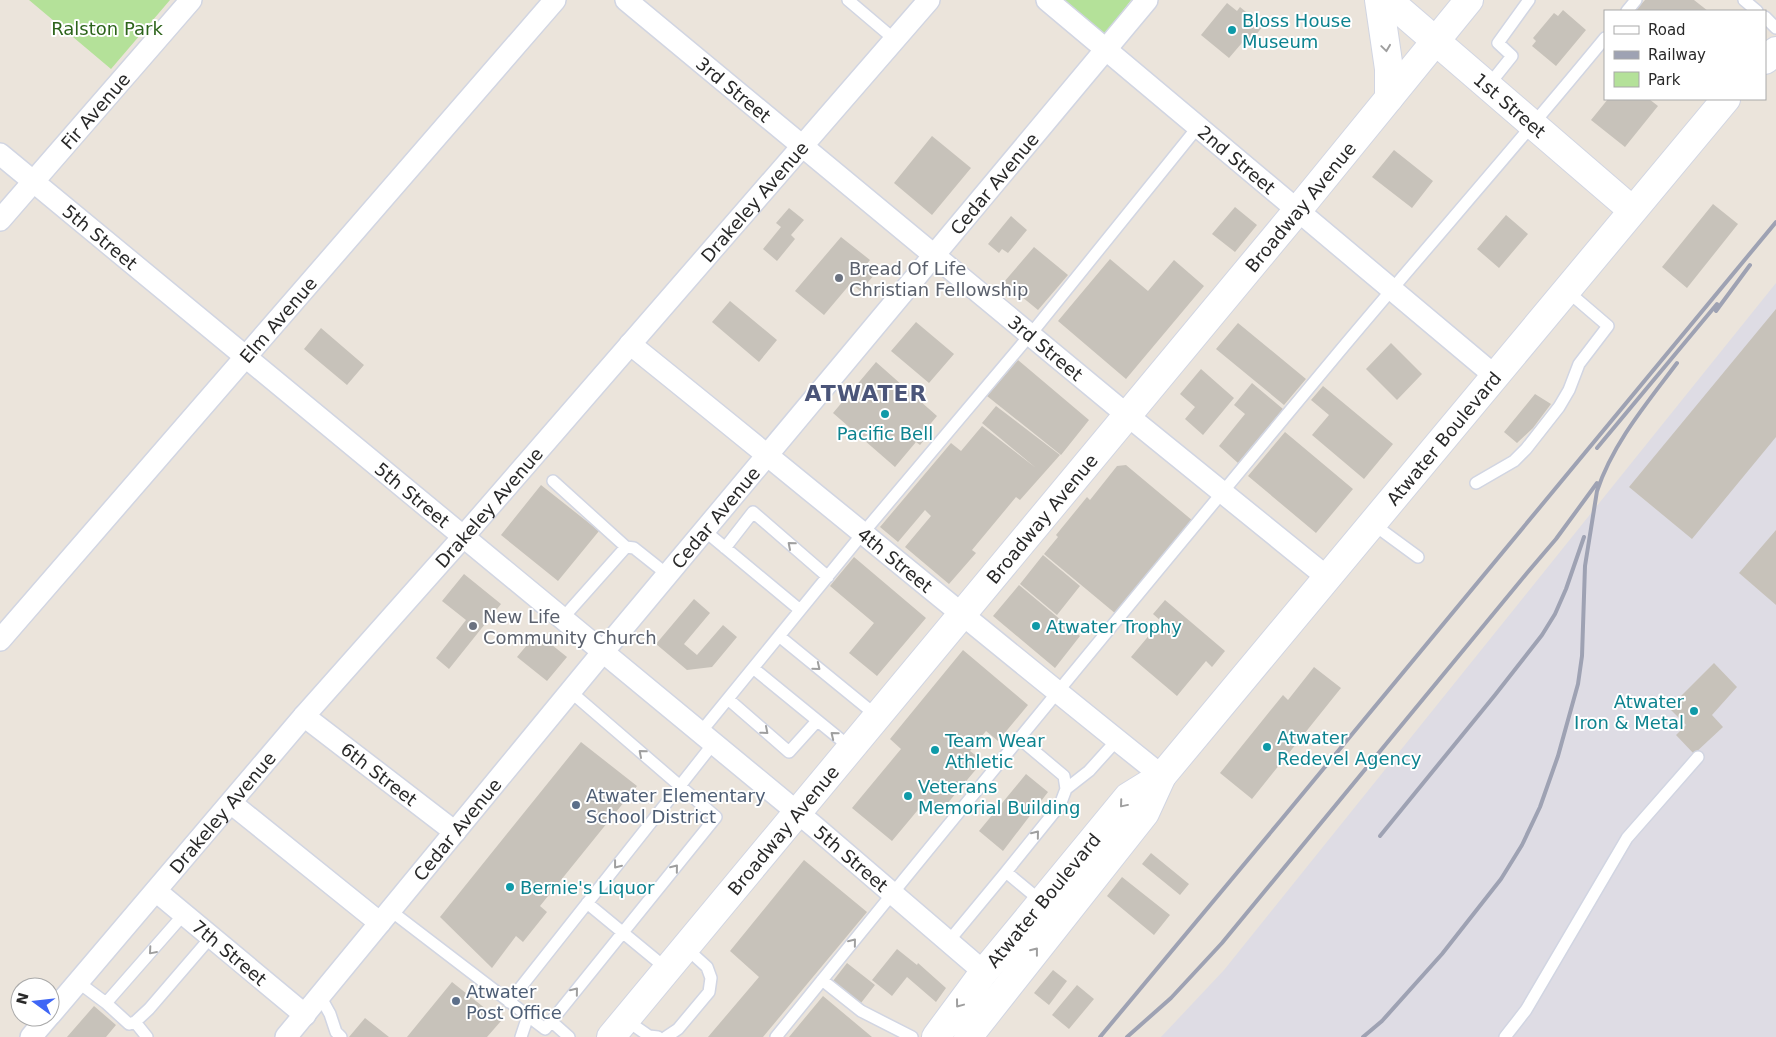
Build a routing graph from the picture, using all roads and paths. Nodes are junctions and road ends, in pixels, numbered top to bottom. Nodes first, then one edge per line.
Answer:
1 (191, 0) edge
2 (555, 0) edge
3 (626, 0) edge
4 (848, 0) edge
5 (929, 0) edge
6 (1047, 0) edge
7 (1147, 0) edge
8 (1379, 0) edge
9 (1388, 0) edge
10 (1469, 0) edge
11 (1529, 0) edge
12 (1636, 0) edge
13 (1744, 0) edge
14 (1628, 10) edge
15 (1757, 10) edge
16 (1766, 18) edge
17 (1776, 28) edge
18 (1604, 39) edge
19 (894, 40) junction
20 (1436, 41) junction
21 (1105, 50) junction
22 (1776, 50) edge
23 (1766, 59) edge
24 (1488, 86) junction
25 (1389, 98) junction
26 (1725, 100) edge
27 (1534, 125) junction
28 (1197, 128) junction
29 (802, 146) junction
30 (0, 154) edge
31 (33, 182) junction
32 (1632, 210) junction
33 (1297, 211) junction
34 (0, 220) edge
35 (934, 256) junction
36 (1391, 290) junction
37 (1566, 290) junction
38 (1030, 335) junction
39 (630, 344) junction
40 (244, 357) junction
41 (1495, 376) junction
42 (1127, 415) junction
43 (768, 455) junction
44 (553, 481) dead end
45 (1476, 483) dead end
46 (1222, 492) junction
47 (1373, 524) junction
48 (704, 531) junction
49 (863, 533) junction
50 (463, 537) junction
51 (626, 547) junction
52 (725, 548) junction
53 (1418, 557) dead end
54 (668, 575) junction
55 (828, 577) junction
56 (1328, 578) junction
57 (800, 610) junction
58 (962, 614) junction
59 (562, 619) junction
60 (779, 636) junction
61 (0, 640) edge
62 (602, 653) junction
63 (753, 668) junction
64 (571, 692) junction
65 (1057, 692) junction
66 (728, 699) junction
67 (304, 716) junction
68 (877, 716) junction
69 (817, 721) junction
70 (706, 739) junction
71 (1020, 739) junction
72 (1117, 740) junction
73 (851, 748) junction
74 (1698, 757) dead end
75 (1162, 776) junction
76 (680, 786) junction
77 (1066, 789) junction
78 (231, 803) junction
79 (797, 813) junction
80 (455, 832) junction
81 (1006, 872) junction
82 (156, 891) junction
83 (891, 894) junction
84 (1042, 902) junction
85 (587, 903) junction
86 (184, 914) junction
87 (386, 917) junction
88 (622, 933) junction
89 (211, 937) junction
90 (948, 942) junction
91 (686, 948) junction
92 (668, 970) junction
93 (984, 972) junction
94 (822, 980) junction
95 (78, 982) junction
96 (320, 996) junction
97 (510, 1002) junction
98 (60, 1003) edge
99 (106, 1003) junction
100 (305, 1015) junction
101 (528, 1016) junction
102 (135, 1022) junction
103 (548, 1025) junction
104 (40, 1027) edge
105 (619, 1028) edge
106 (31, 1037) edge
107 (146, 1037) edge
108 (286, 1037) edge
109 (341, 1037) edge
110 (521, 1037) edge
111 (569, 1037) edge
112 (658, 1037) edge
113 (666, 1037) edge
114 (776, 1037) edge
115 (912, 1037) edge
116 (936, 1037) edge
117 (968, 1037) edge
118 (1505, 1037) edge

1 - 31 street, Fir Avenue
2 - 40 street, Elm Avenue
3 - 29 street, 3rd Street
4 - 19 lane
5 - 19 street, Drakeley Avenue
6 - 21 street, 2nd Street
7 - 21 street, Cedar Avenue
8 -> 25 street
9 - 20 street, 1st Street
10 - 20 street, Broadway Avenue
11 - 24 lane
12 - 14 lane
13 - 15 lane
16 - 17 lane
18 - 27 lane
19 - 29 street, Drakeley Avenue
20 - 24 street, 1st Street
20 - 25 street, Broadway Avenue
21 - 28 street, 2nd Street
21 - 35 street, Cedar Avenue
22 - 23 street
24 - 27 street, 1st Street
25 - 33 street, Broadway Avenue
26 - 32 street, Atwater Boulevard
27 - 32 street, 1st Street
27 - 36 lane
28 - 33 street, 2nd Street
28 - 38 lane
29 - 35 street, 3rd Street
29 - 39 street, Drakeley Avenue
30 - 31 street, 5th Street
31 - 34 street, Fir Avenue
31 - 40 street, 5th Street
32 - 37 street, Atwater Boulevard
33 - 36 street, 2nd Street
33 - 42 street, Broadway Avenue
35 - 38 street, 3rd Street
35 - 43 street, Cedar Avenue
36 - 41 street, 2nd Street
36 - 46 lane
37 - 41 street, Atwater Boulevard
37 - 45 lane
38 - 42 street, 3rd Street
38 - 49 lane
39 - 43 street, 4th Street
39 - 50 street, Drakeley Avenue
40 - 50 street, 5th Street
40 - 61 street, Elm Avenue
41 - 47 street, Atwater Boulevard
42 - 46 street, 3rd Street
42 - 58 street, Broadway Avenue
43 - 48 street, Cedar Avenue
43 - 49 street, 4th Street
44 - 51 lane
46 - 56 street, 3rd Street
46 - 65 lane
47 - 53 lane
47 - 56 street, Atwater Boulevard
48 - 52 lane
48 - 54 street, Cedar Avenue
49 - 55 lane
49 - 58 street, 4th Street
50 - 59 street, 5th Street
50 - 67 street, Drakeley Avenue
51 - 54 lane
51 - 59 lane
55 -> 52 lane
52 - 57 lane
54 - 62 street, Cedar Avenue
55 - 57 lane
56 - 75 street, Atwater Boulevard
57 - 60 lane
58 - 65 street, 4th Street
58 - 68 street, Broadway Avenue
59 - 62 street, 5th Street
60 - 63 lane
60 -> 68 lane
62 - 64 street, Cedar Avenue
62 - 70 street, 5th Street
63 - 66 lane
63 - 69 lane
76 -> 64 lane
64 - 80 street, Cedar Avenue
65 - 71 lane
65 - 72 street, 4th Street
66 -> 69 lane
66 - 70 lane
67 - 78 street, Drakeley Avenue
67 - 80 street, 6th Street
68 - 73 street, Broadway Avenue
73 -> 69 lane
70 - 76 lane
70 - 79 street, 5th Street
71 - 77 lane
71 - 83 lane
72 - 75 street, 4th Street
72 - 77 lane
73 - 79 street, Broadway Avenue
74 - 118 lane
75 -> 84 street, Atwater Boulevard
117 -> 75 street, Atwater Boulevard
76 -> 85 lane
88 -> 76 lane
81 -> 77 lane
78 - 82 street, Drakeley Avenue
78 - 87 street
79 - 83 street, 5th Street
79 - 91 street, Broadway Avenue
80 - 87 street, Cedar Avenue
81 - 84 lane
81 - 90 lane
82 - 86 street, 7th Street
82 - 95 street, Drakeley Avenue
83 - 90 street, 5th Street
94 -> 83 lane
84 - 93 street, Atwater Boulevard
85 - 88 lane
85 - 97 lane
86 - 89 street, 7th Street
86 -> 99 lane
87 - 96 street, Cedar Avenue
87 - 97 lane
88 - 92 lane
103 -> 88 lane
89 - 100 street, 7th Street
89 - 102 lane
90 - 93 street, 5th Street
91 - 92 street, Broadway Avenue
91 - 113 lane
92 - 105 street, Broadway Avenue
93 -> 116 street, Atwater Boulevard
94 - 114 lane
94 - 115 lane
95 - 98 street, Drakeley Avenue
95 - 99 lane
96 - 100 street, Cedar Avenue
96 - 109 lane
97 - 101 lane
99 - 102 lane
100 - 108 street, Cedar Avenue
101 - 103 lane
101 - 110 lane
102 - 107 lane
103 - 111 lane
104 - 106 street, Drakeley Avenue
105 - 112 lane

